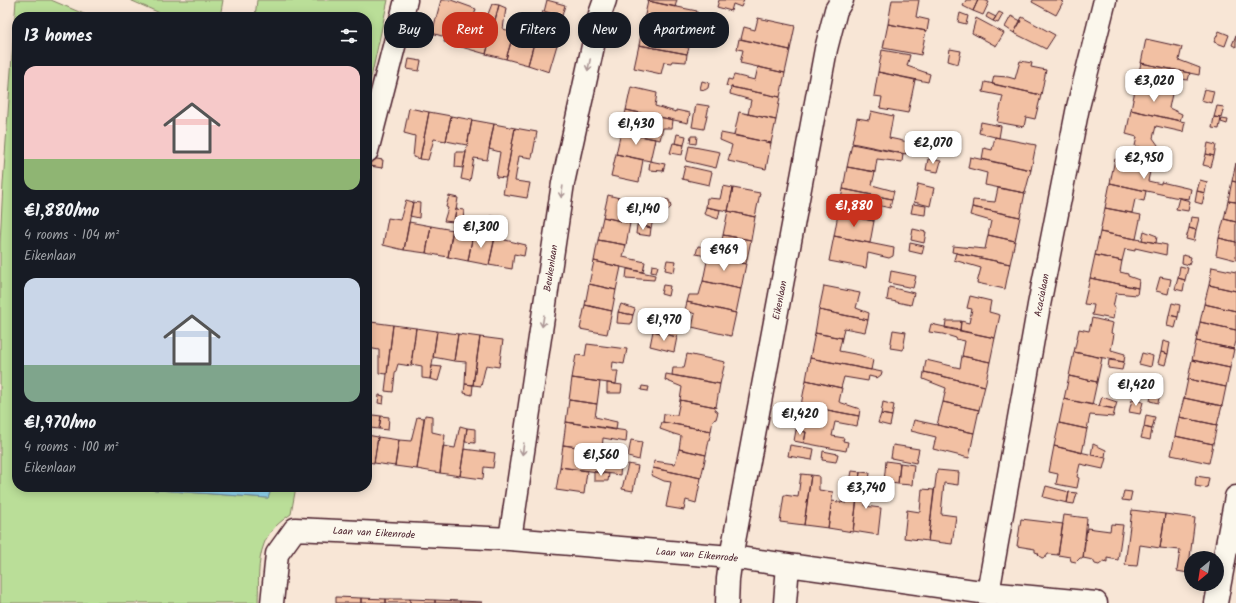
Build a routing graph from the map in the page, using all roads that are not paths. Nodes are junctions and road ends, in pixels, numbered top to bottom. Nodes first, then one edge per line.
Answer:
1 (406, 0) edge
2 (605, 0) edge
3 (842, 0) edge
4 (1105, 0) edge
5 (372, 132) edge
6 (1236, 497) edge
7 (510, 538) junction
8 (731, 557) junction
9 (788, 565) junction
10 (988, 593) junction
11 (272, 603) edge
12 (726, 603) edge
13 (785, 603) edge
14 (1096, 603) edge
15 (1216, 603) edge

1 - 5 street
2 -> 7 street, Beukenlaan
3 - 8 street, Eikenlaan
4 - 10 street, Acacialaan
6 - 15 street
7 - 8 street, Laan van Eikenrode
7 - 11 street, Laan van Eikenrode
8 - 9 street, Laan van Eikenrode
8 - 12 street, Eikenlaan
9 - 10 street, Laan van Eikenrode
9 - 13 street
10 - 14 street, Laan van Eikenrode

